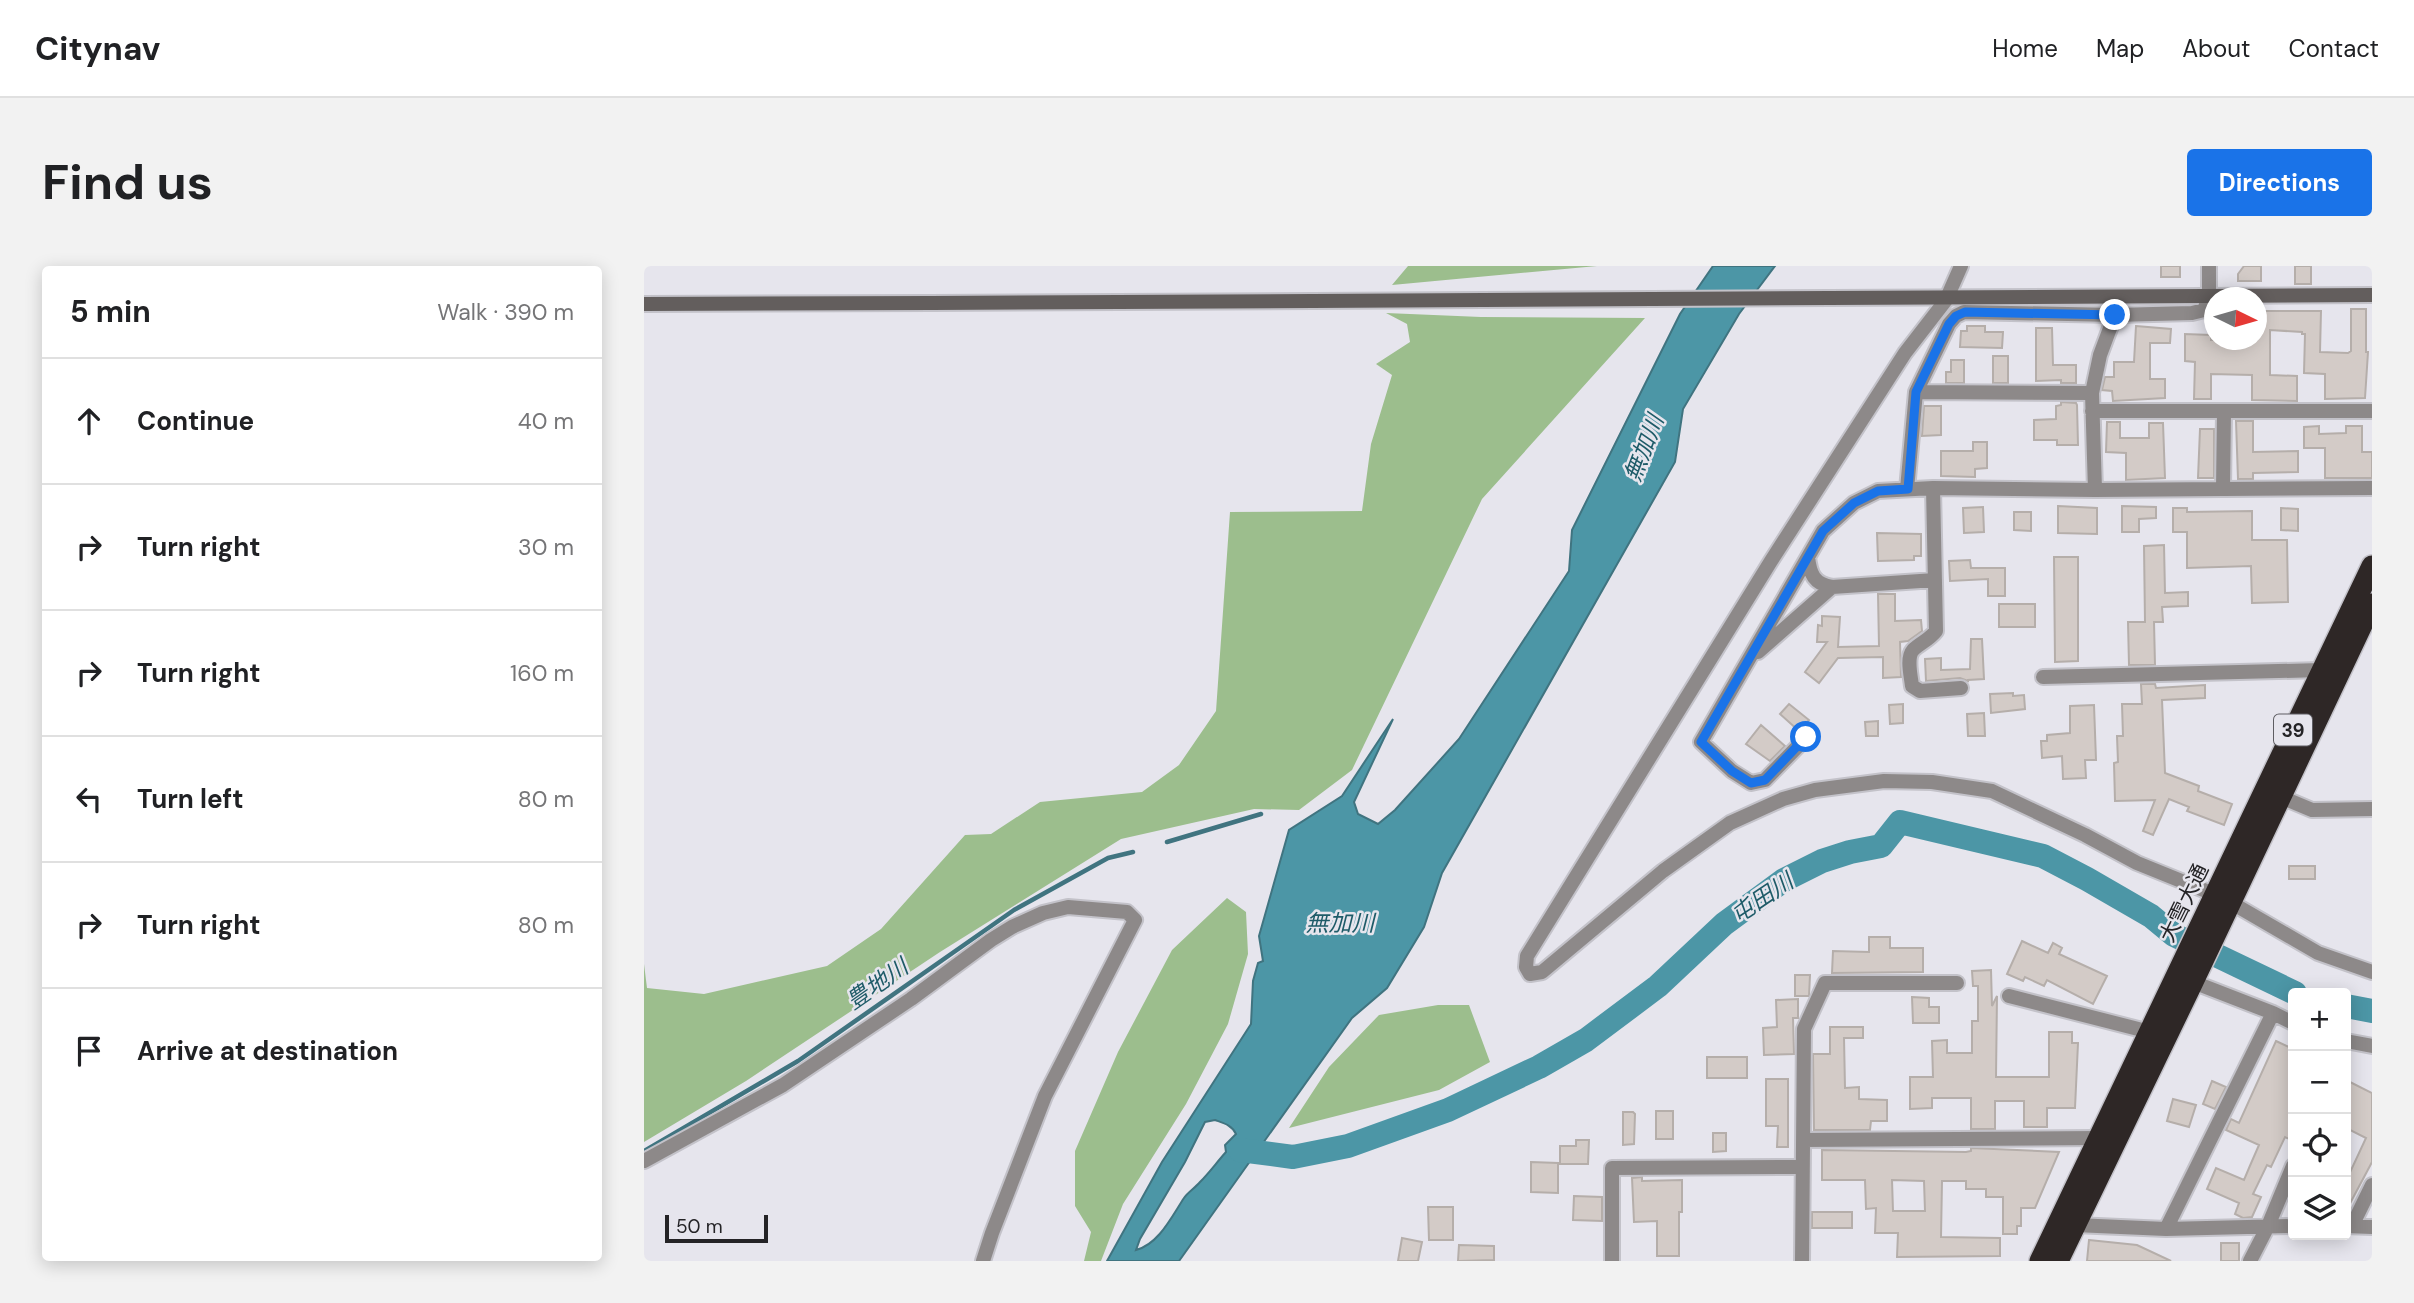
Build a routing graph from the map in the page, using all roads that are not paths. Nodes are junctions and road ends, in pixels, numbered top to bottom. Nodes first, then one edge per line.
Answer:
1 (1961, 266) edge
2 (2209, 266) edge
3 (2209, 287) edge
4 (2372, 295) edge
5 (2267, 296) edge
6 (2204, 297) edge
7 (1940, 300) junction
8 (644, 304) edge
9 (2204, 310) edge
10 (2115, 315) junction
11 (1916, 392) junction
12 (2092, 393) junction
13 (2092, 411) junction
14 (2372, 411) edge
15 (2224, 412) junction
16 (1933, 488) junction
17 (2372, 488) edge
18 (1908, 489) junction
19 (2223, 489) junction
20 (2095, 490) junction
21 (1808, 557) junction
22 (2372, 566) edge
23 (1935, 580) junction
24 (1832, 587) junction
25 (2372, 604) edge
26 (1749, 660) junction
27 (2322, 670) junction
28 (2043, 677) dead end
29 (1961, 688) dead end
30 (1806, 737) dead end
31 (2281, 797) junction
32 (2372, 809) edge
33 (2220, 905) junction
34 (2372, 972) edge
35 (2191, 973) junction
36 (1957, 983) dead end
37 (2009, 996) dead end
38 (2273, 1013) junction
39 (2288, 1020) edge
40 (2150, 1032) junction
41 (2351, 1042) edge
42 (2372, 1046) edge
43 (2099, 1138) junction
44 (1803, 1140) junction
45 (644, 1161) edge
46 (1801, 1167) junction
47 (2288, 1177) edge
48 (2372, 1185) edge
49 (2351, 1222) edge
50 (2075, 1225) junction
51 (2268, 1226) junction
52 (2288, 1226) edge
53 (2351, 1226) edge
54 (2372, 1227) edge
55 (2166, 1229) junction
56 (983, 1261) edge
57 (1612, 1261) edge
58 (1802, 1261) edge
59 (2040, 1261) edge
60 (2058, 1261) edge
61 (2250, 1261) edge

1 - 7 street
2 - 3 street
4 - 5 street
6 - 7 street
7 - 8 street
7 - 33 street
9 - 10 street
10 - 11 street
10 - 12 street
11 - 12 street
11 - 18 street
12 - 13 street
13 - 15 street
13 - 20 street
14 - 15 street
15 - 19 street
16 - 18 street
16 - 20 street
16 - 23 street
17 - 19 street
18 - 21 street
19 - 20 street
21 - 24 street
21 - 26 street
22 - 27 highway, 大雪大通 / 39
23 - 24 street
23 - 29 street
24 - 26 street
25 - 31 highway, 大雪大通 / 39
26 - 30 street
27 - 28 street
27 - 33 highway, 大雪大通 / 39
31 - 32 street
31 - 33 highway, 大雪大通 / 39
33 - 34 street
33 - 35 highway, 大雪大通 / 39
35 - 38 street
35 - 40 highway, 大雪大通 / 39
35 - 50 highway, 大雪大通 / 39
36 - 44 street
37 - 40 street
38 - 39 street
38 - 55 street
40 - 43 highway, 大雪大通 / 39
41 - 42 street
43 - 44 street
43 - 59 highway, 大雪大通 / 39
44 - 46 street
45 - 56 street
46 - 57 street
46 - 58 street
47 - 51 street
48 - 49 street
50 - 55 street
50 - 60 highway, 大雪大通 / 39
51 - 52 street
51 - 55 street
51 - 61 street
53 - 54 street

